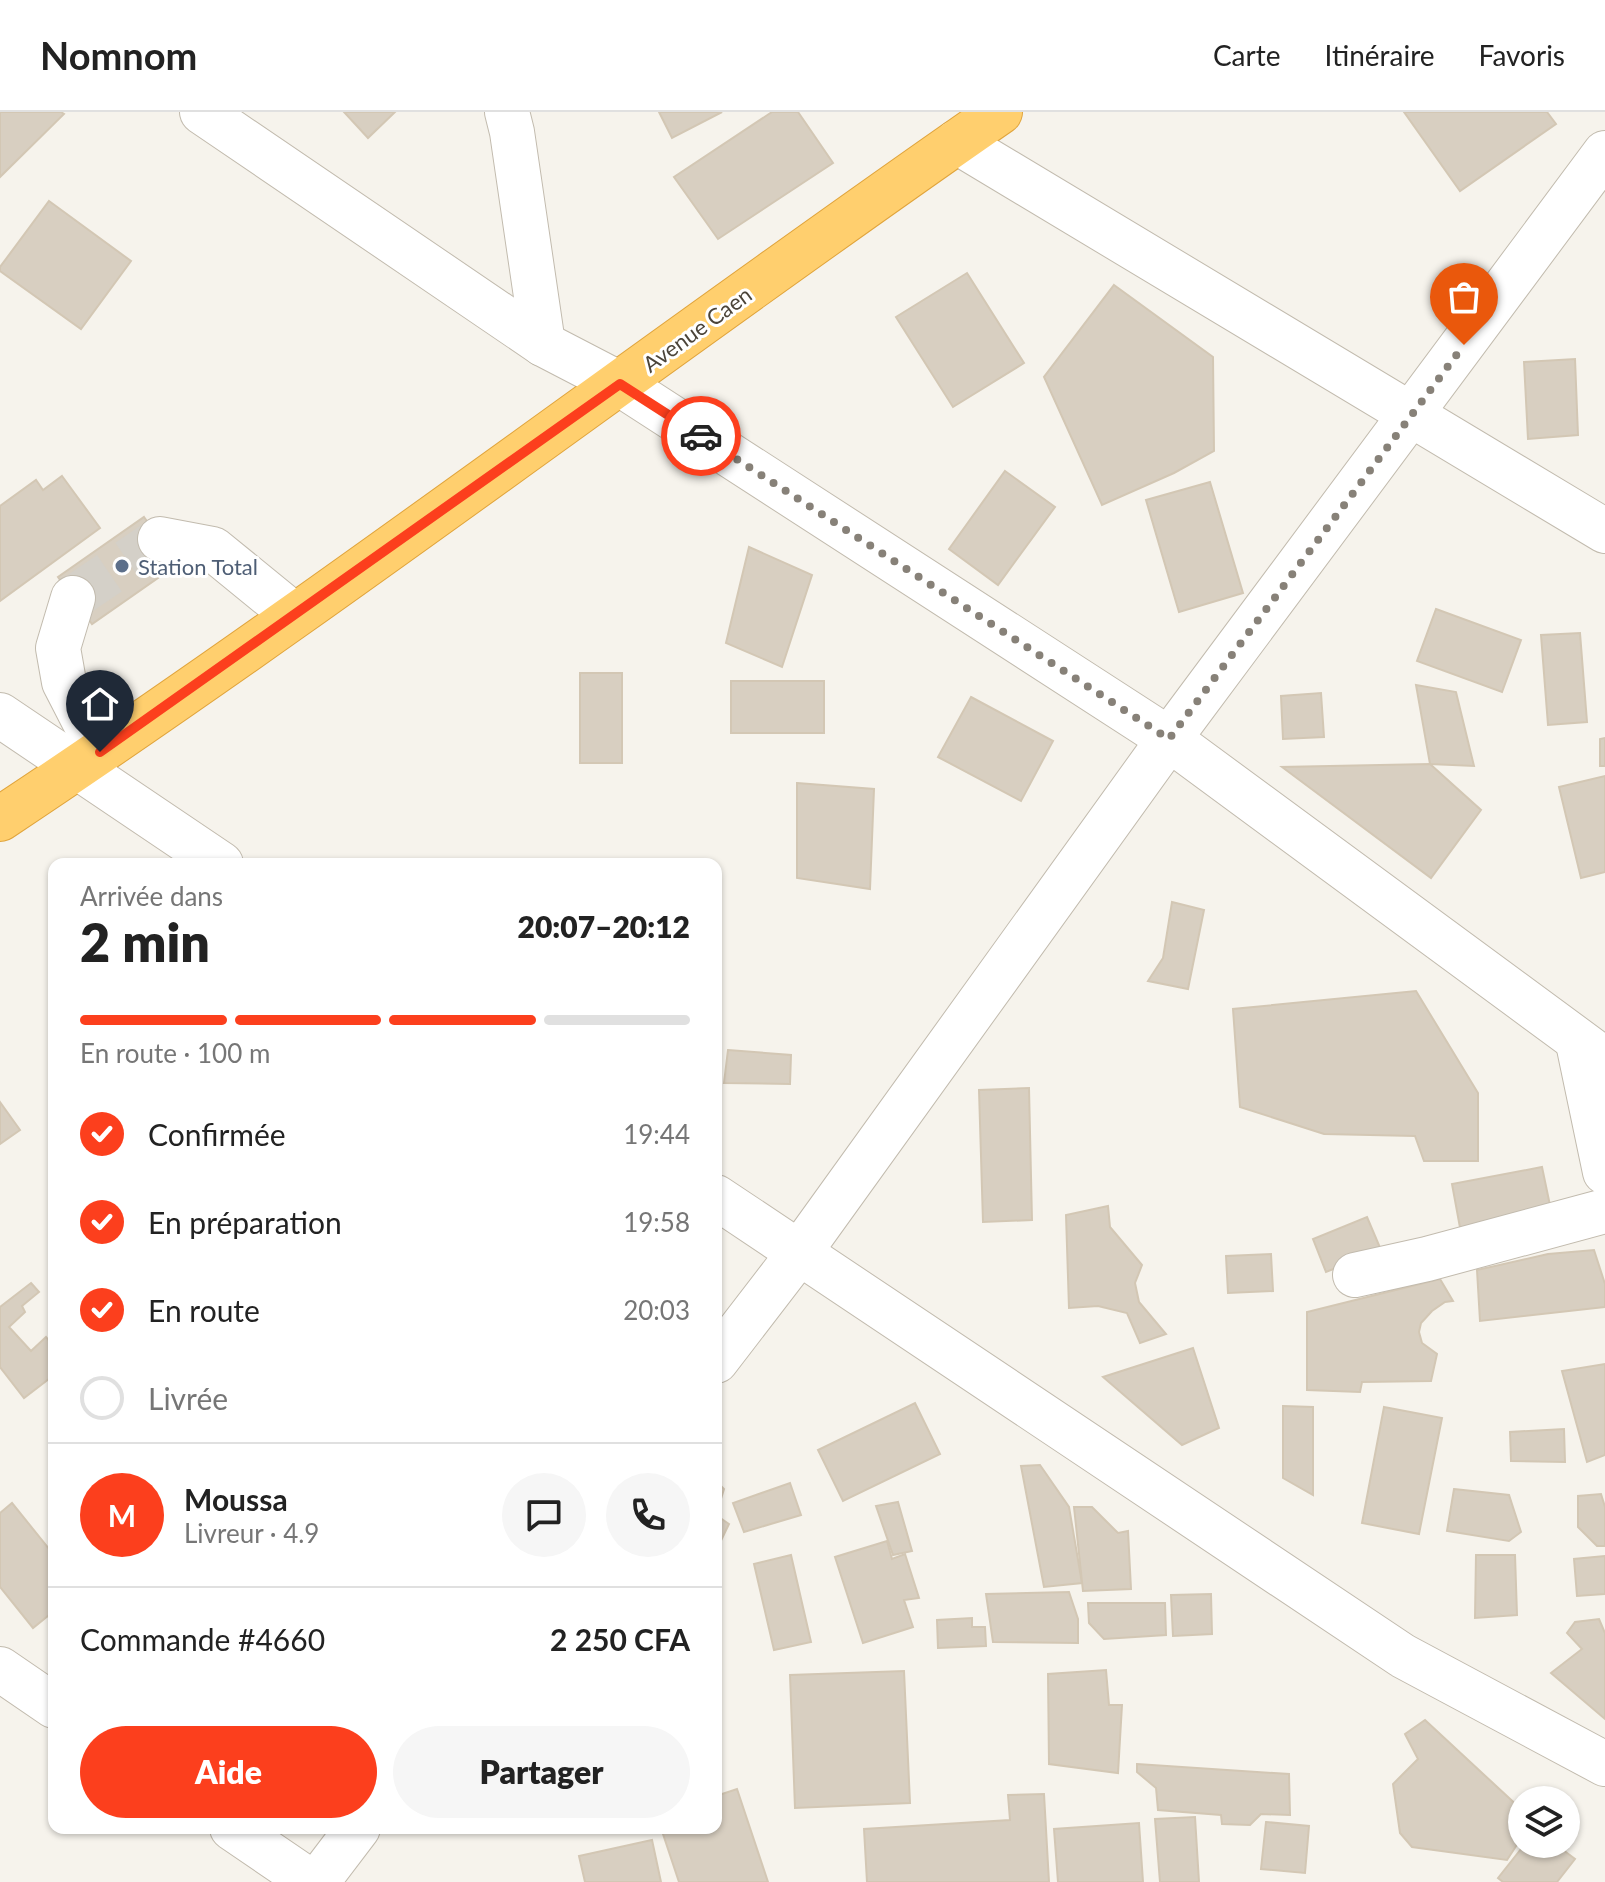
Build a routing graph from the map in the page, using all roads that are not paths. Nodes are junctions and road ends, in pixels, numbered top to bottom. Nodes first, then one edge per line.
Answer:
1 (202, 112) edge
2 (507, 112) edge
3 (1000, 112) edge
4 (957, 142) junction
5 (1605, 153) edge
6 (543, 344) junction
7 (620, 384) junction
8 (1412, 417) junction
9 (1605, 531) edge
10 (160, 539) tunnel mouth
11 (73, 598) tunnel mouth
12 (294, 615) junction
13 (0, 715) edge
14 (1169, 739) junction
15 (89, 760) junction
16 (0, 819) edge
17 (213, 858) edge
18 (1592, 1052) edge
19 (1605, 1172) edge
20 (722, 1201) edge
21 (1605, 1211) edge
22 (799, 1253) junction
23 (1355, 1275) dead end
24 (722, 1353) edge
25 (0, 1669) edge
26 (48, 1702) edge
27 (1605, 1764) edge
28 (241, 1834) edge
29 (353, 1834) edge
30 (314, 1882) edge

1 - 6 street
2 - 6 street
3 - 4 highway, Avenue Caen
4 - 7 highway, Avenue Caen
4 - 8 street
5 - 8 street
6 - 7 street
7 - 12 highway, Avenue Caen
7 - 14 street
8 - 9 street
8 - 14 street
10 - 12 street
11 - 15 street
12 - 15 highway, Avenue Caen
13 - 15 street
14 - 18 street
14 - 22 street
15 - 16 highway, Avenue Caen
15 - 17 street
18 - 19 street
20 - 22 street
21 - 23 street
22 - 24 street
22 - 27 street
25 - 26 street
28 - 30 street
29 - 30 street

